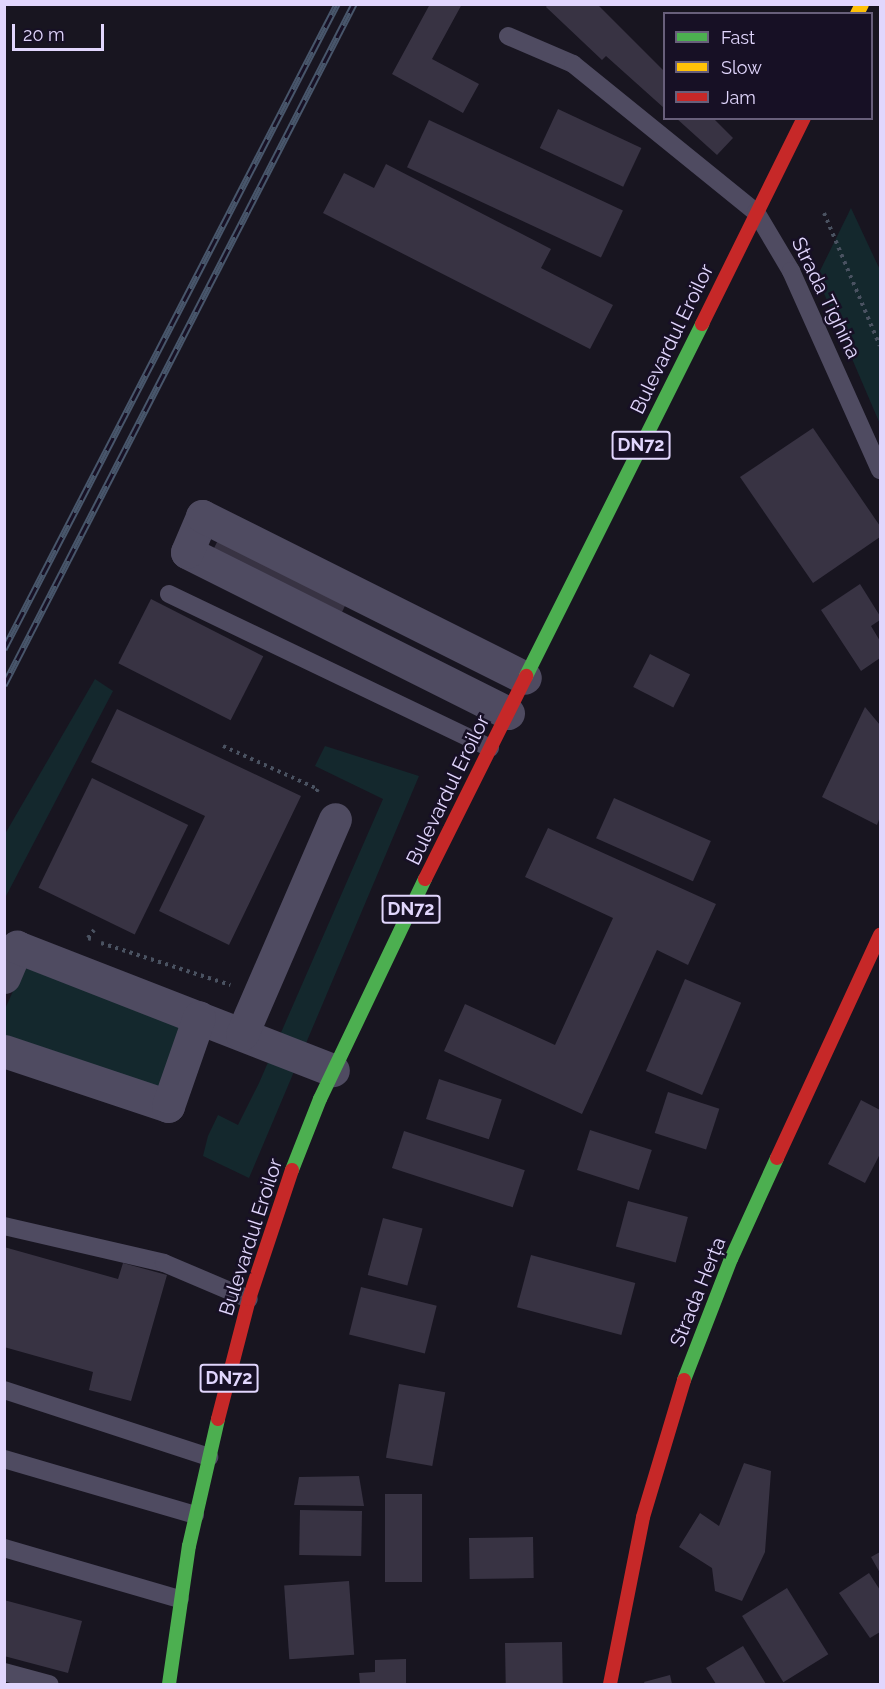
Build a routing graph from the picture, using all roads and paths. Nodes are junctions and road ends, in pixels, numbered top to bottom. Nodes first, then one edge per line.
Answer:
1 (508, 36) dead end
2 (803, 120) edge
3 (756, 212) junction
4 (824, 213) dead end
5 (880, 346) edge
6 (880, 470) edge
7 (169, 594) dead end
8 (525, 678) junction
9 (508, 712) junction
10 (223, 746) dead end
11 (490, 748) junction
12 (324, 809) joint
13 (94, 930) dead end
14 (880, 935) edge
15 (234, 975) dead end
16 (4, 977) edge
17 (199, 1017) junction
18 (242, 1034) junction
19 (4, 1051) edge
20 (333, 1071) junction
21 (4, 1226) edge
22 (249, 1299) junction
23 (4, 1390) edge
24 (208, 1457) junction
25 (4, 1459) edge
26 (195, 1515) junction
27 (4, 1548) edge
28 (180, 1599) junction
29 (4, 1672) edge
30 (49, 1684) edge
31 (169, 1684) edge
32 (610, 1684) edge

1 - 3 lane
2 - 3 main road, Bulevardul Eroilor / DN72
3 - 6 lane, Strada Tighina
3 - 8 main road, Bulevardul Eroilor / DN72
4 - 5 path
7 - 11 lane
8 - 9 main road, Bulevardul Eroilor / DN72
8 - 9 street
9 - 11 main road, Bulevardul Eroilor / DN72
10 - 12 path
11 - 20 main road, Bulevardul Eroilor / DN72
12 - 18 street
13 - 15 path
14 - 32 main road, Strada Herța
16 - 17 street
17 - 18 street
17 - 19 street
18 - 20 street
20 - 22 main road, Bulevardul Eroilor / DN72
21 - 22 lane
22 - 24 main road, Bulevardul Eroilor / DN72
23 - 24 lane
24 - 26 main road, Bulevardul Eroilor / DN72
25 - 26 lane
26 - 28 main road, Bulevardul Eroilor / DN72
27 - 28 lane
28 - 31 main road, Bulevardul Eroilor / DN72
29 - 30 lane

